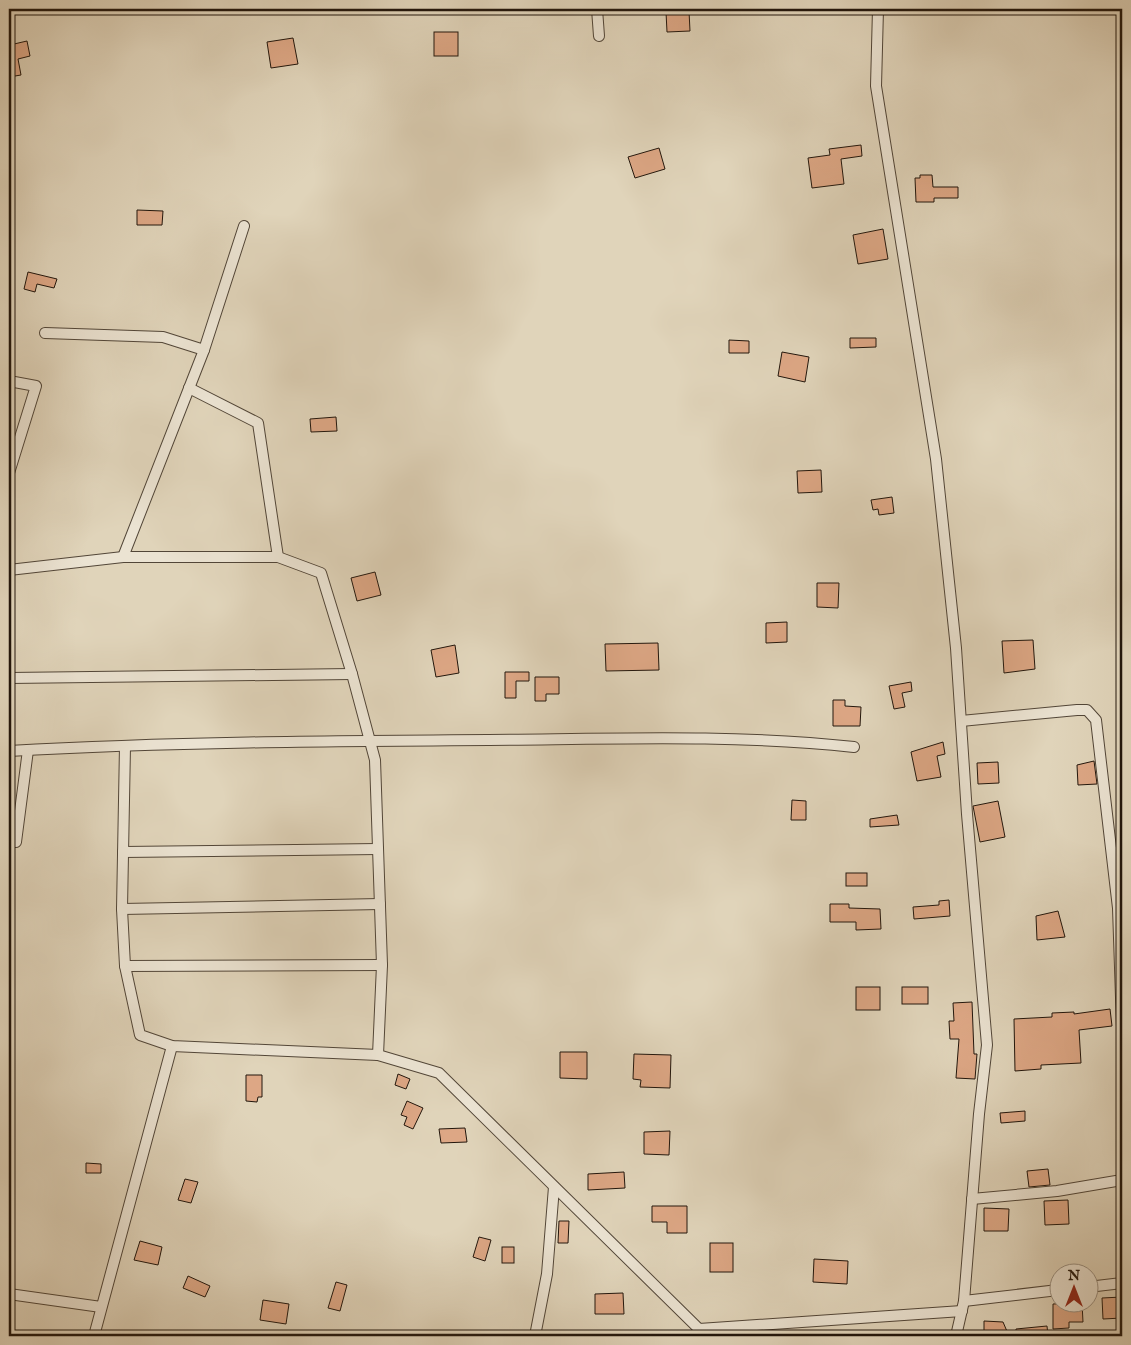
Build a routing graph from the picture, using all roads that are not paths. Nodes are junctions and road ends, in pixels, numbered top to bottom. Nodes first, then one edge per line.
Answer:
1 (597, 9) edge
2 (878, 9) edge
3 (599, 36) dead end
4 (244, 226) dead end
5 (44, 333) dead end
6 (204, 350) junction
7 (9, 381) edge
8 (189, 388) junction
9 (9, 473) edge
10 (123, 557) junction
11 (278, 557) junction
12 (9, 570) edge
13 (352, 674) junction
14 (9, 678) edge
15 (961, 721) junction
16 (370, 741) junction
17 (125, 746) junction
18 (854, 747) dead end
19 (28, 750) junction
20 (9, 751) edge
21 (16, 842) dead end
22 (378, 850) junction
23 (123, 852) junction
24 (380, 904) junction
25 (122, 909) junction
26 (382, 965) junction
27 (125, 966) junction
28 (1122, 1027) edge
29 (172, 1046) junction
30 (378, 1055) junction
31 (1122, 1180) edge
32 (554, 1187) junction
33 (972, 1199) junction
34 (1122, 1283) edge
35 (1098, 1286) edge
36 (1048, 1292) edge
37 (9, 1294) edge
38 (963, 1306) junction
39 (101, 1307) junction
40 (701, 1333) edge
41 (94, 1336) edge
42 (535, 1336) edge
43 (956, 1336) edge

1 - 3 street
2 - 15 street
4 - 6 street
5 - 6 street
6 - 8 street
7 - 9 street
8 - 10 street
8 - 11 street
10 - 11 street
10 - 12 street
11 - 13 street
13 - 14 street
13 - 16 street
15 - 28 street
15 - 33 street
16 - 17 street
16 - 18 street
16 - 22 street
17 - 19 street
17 - 23 street
19 - 20 street
19 - 21 street
22 - 23 street
22 - 24 street
23 - 25 street
24 - 25 street
24 - 26 street
25 - 27 street
26 - 27 street
26 - 30 street
27 - 29 street
29 - 30 street
29 - 39 street
30 - 32 street
31 - 33 street
32 - 40 street
32 - 42 street
33 - 38 street
34 - 35 street
36 - 38 street
37 - 39 street
38 - 40 street
38 - 43 street
39 - 41 street

